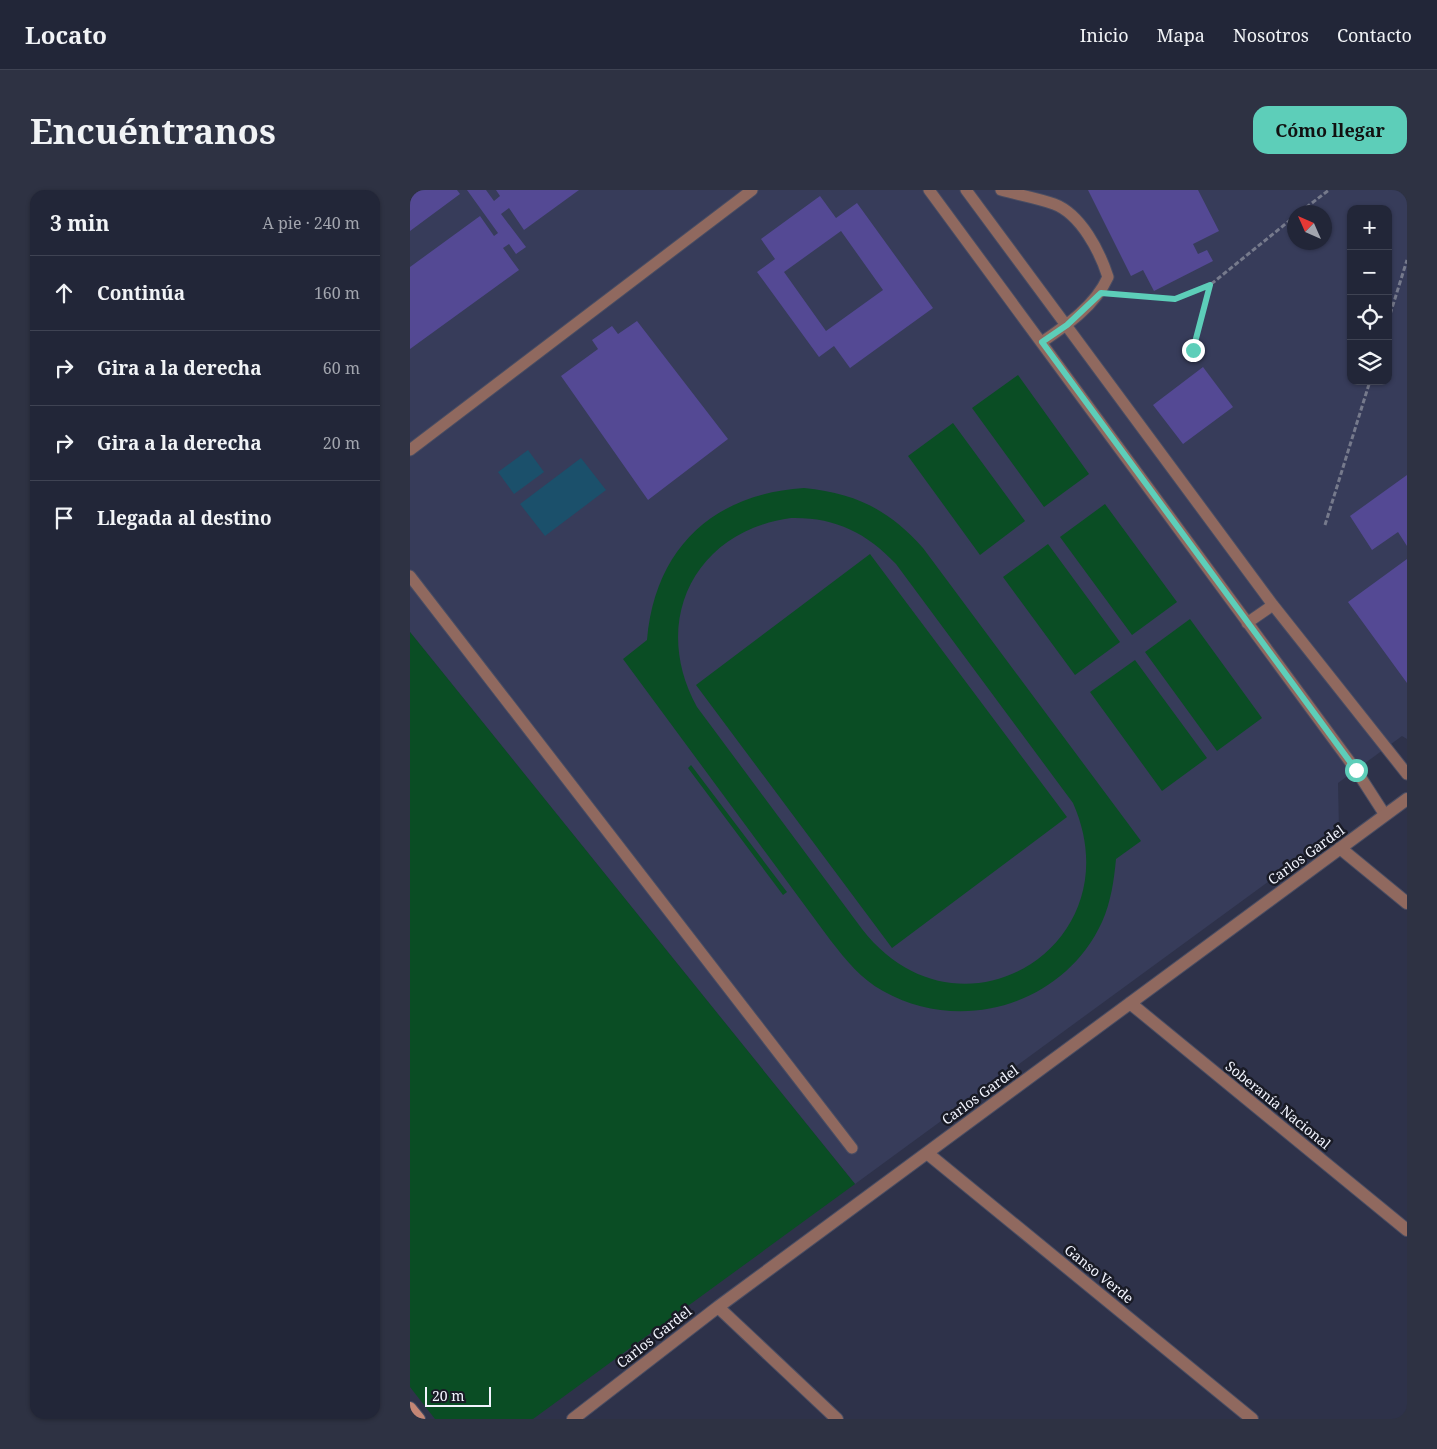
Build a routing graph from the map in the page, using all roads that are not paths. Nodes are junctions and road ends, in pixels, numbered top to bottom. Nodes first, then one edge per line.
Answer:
1 (752, 190) edge
2 (929, 190) edge
3 (966, 190) edge
4 (1001, 190) edge
5 (1067, 325) junction
6 (1042, 342) junction
7 (410, 450) edge
8 (410, 576) edge
9 (1273, 605) junction
10 (1247, 623) junction
11 (1407, 774) edge
12 (1407, 799) edge
13 (1385, 815) junction
14 (1340, 848) junction
15 (1407, 903) edge
16 (1130, 1003) junction
17 (852, 1148) dead end
18 (926, 1153) junction
19 (1407, 1230) edge
20 (718, 1307) junction
21 (573, 1419) edge
22 (837, 1419) edge
23 (1252, 1419) edge

1 - 7 lane
2 - 6 lane
3 - 5 lane
4 - 5 lane
5 - 6 lane
5 - 9 lane
6 - 10 lane
8 - 17 lane
9 - 10 lane
9 - 11 lane
10 - 13 lane
12 - 13 street, Carlos Gardel
13 - 14 street, Carlos Gardel
14 - 15 street
14 - 16 street, Carlos Gardel
16 - 18 street, Carlos Gardel
16 - 19 street, Soberanía Nacional
18 - 20 street, Carlos Gardel
18 - 23 street, Ganso Verde
20 - 21 street, Carlos Gardel
20 - 22 street

